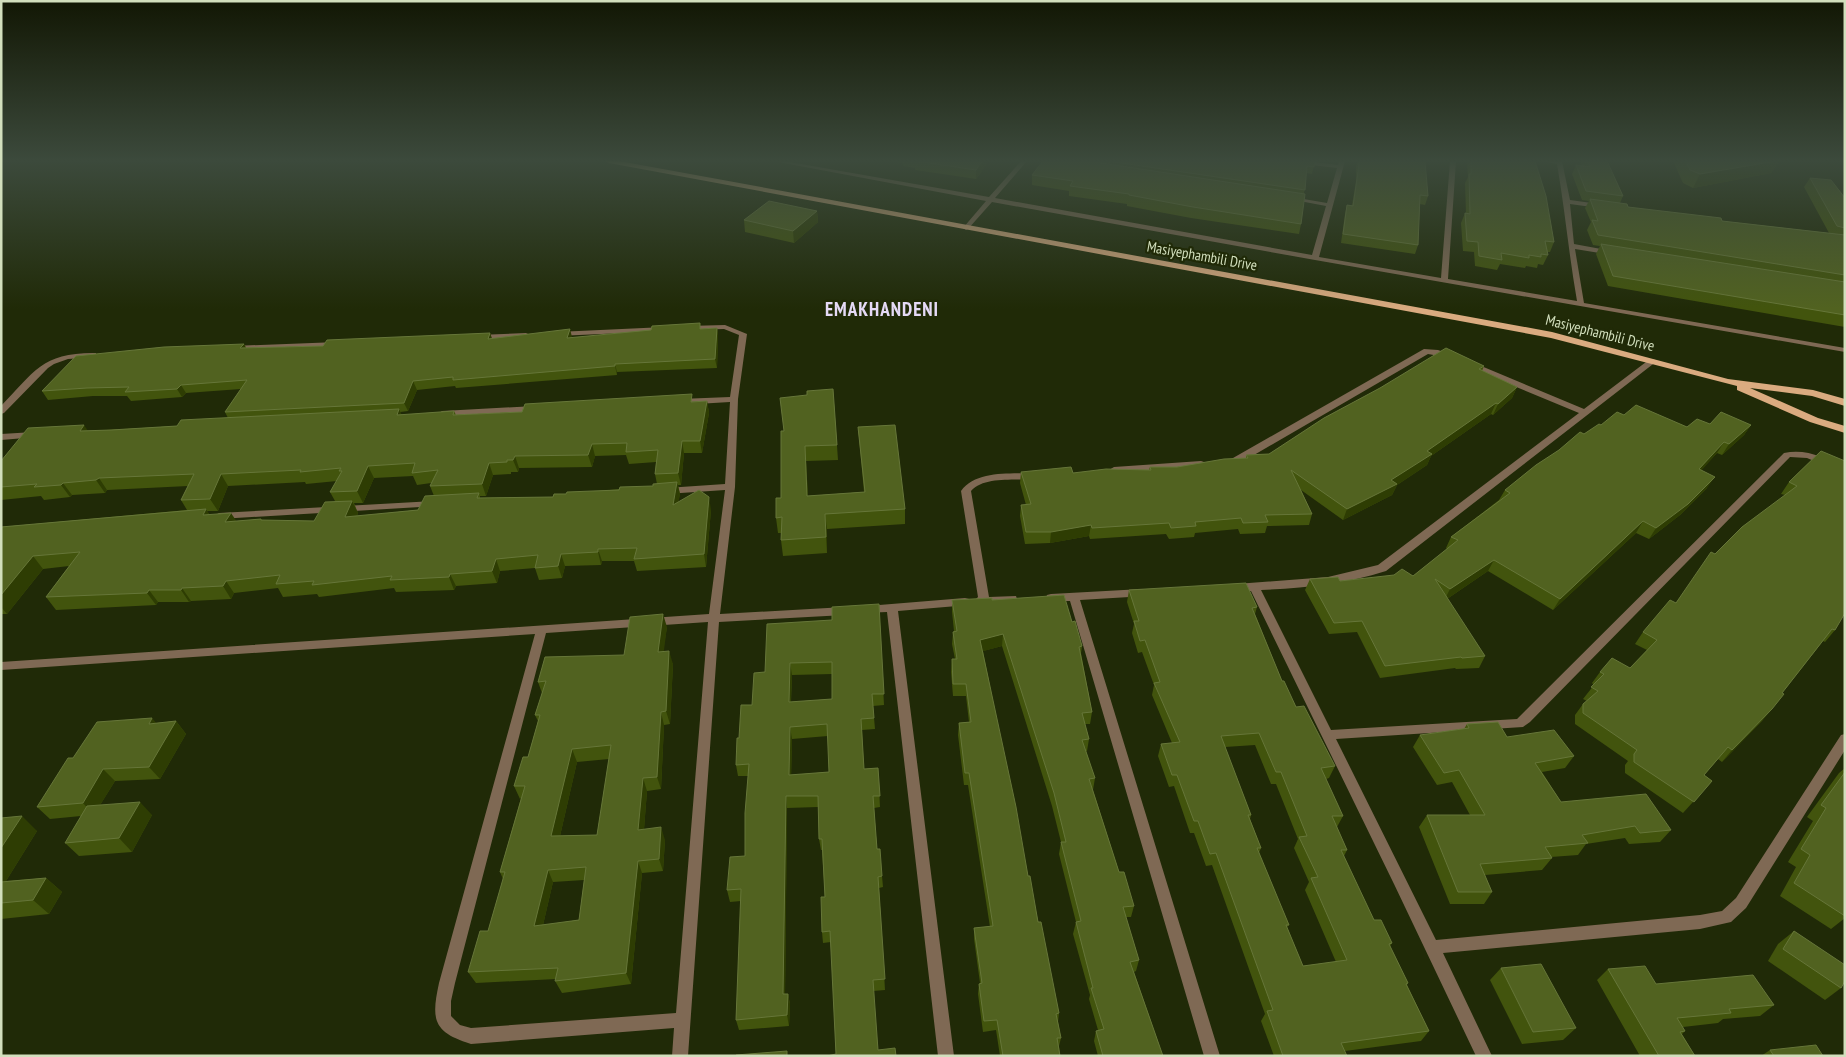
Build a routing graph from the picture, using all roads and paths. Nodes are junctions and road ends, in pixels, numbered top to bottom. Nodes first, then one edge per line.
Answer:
1 (872, 210) edge
2 (982, 210) edge
3 (1054, 210) edge
4 (1328, 210) edge
5 (1449, 210) edge
6 (1568, 210) edge
7 (966, 228) junction
8 (1571, 246) junction
9 (1620, 254) edge
10 (1316, 258) junction
11 (1444, 280) junction
12 (1581, 304) junction
13 (470, 338) edge
14 (352, 343) edge
15 (223, 349) edge
16 (1845, 350) edge
17 (104, 354) edge
18 (1653, 362) junction
19 (1728, 382) junction
20 (734, 399) junction
21 (674, 402) edge
22 (1845, 403) edge
23 (546, 408) edge
24 (1, 412) edge
25 (1585, 413) junction
26 (437, 414) edge
27 (1845, 430) edge
28 (41, 435) edge
29 (1, 437) edge
30 (1104, 471) edge
31 (1845, 471) edge
32 (1046, 475) edge
33 (730, 487) junction
34 (660, 491) edge
35 (440, 503) edge
36 (211, 516) edge
37 (1254, 587) junction
38 (1226, 588) edge
39 (1150, 592) edge
40 (1074, 597) junction
41 (1038, 598) edge
42 (1020, 599) edge
43 (984, 600) junction
44 (892, 609) junction
45 (714, 618) junction
46 (542, 629) junction
47 (1, 666) edge
48 (1326, 735) junction
49 (1845, 739) edge
50 (1434, 947) junction
51 (682, 1020) junction
52 (680, 1056) edge
53 (946, 1056) edge
54 (1212, 1056) edge
55 (1484, 1056) edge

1 - 7 main road, Masiyephambili Drive
2 - 7 street
3 - 10 street
4 - 10 street
5 - 11 street
6 - 8 street
7 - 18 main road, Masiyephambili Drive
8 - 9 street
8 - 12 street
10 - 11 street
11 - 12 street
12 - 16 street
13 - 20 street
14 - 15 street
17 - 24 street
18 - 19 main road, Masiyephambili Drive
18 - 25 street
19 - 22 main road, Masiyephambili Drive
19 - 27 main road, Masiyephambili Drive
20 - 21 street
20 - 33 street
23 - 26 street
25 - 30 street
25 - 37 street
28 - 29 street
31 - 48 street
32 - 43 street
33 - 34 street
33 - 45 street
35 - 36 street
37 - 38 street
37 - 48 street
39 - 40 street
40 - 41 street
40 - 54 street
42 - 43 street
43 - 44 street
44 - 45 street
44 - 53 street
45 - 46 street
45 - 51 street
46 - 47 street
46 - 51 street
48 - 50 street
49 - 50 street
50 - 55 street
51 - 52 street

